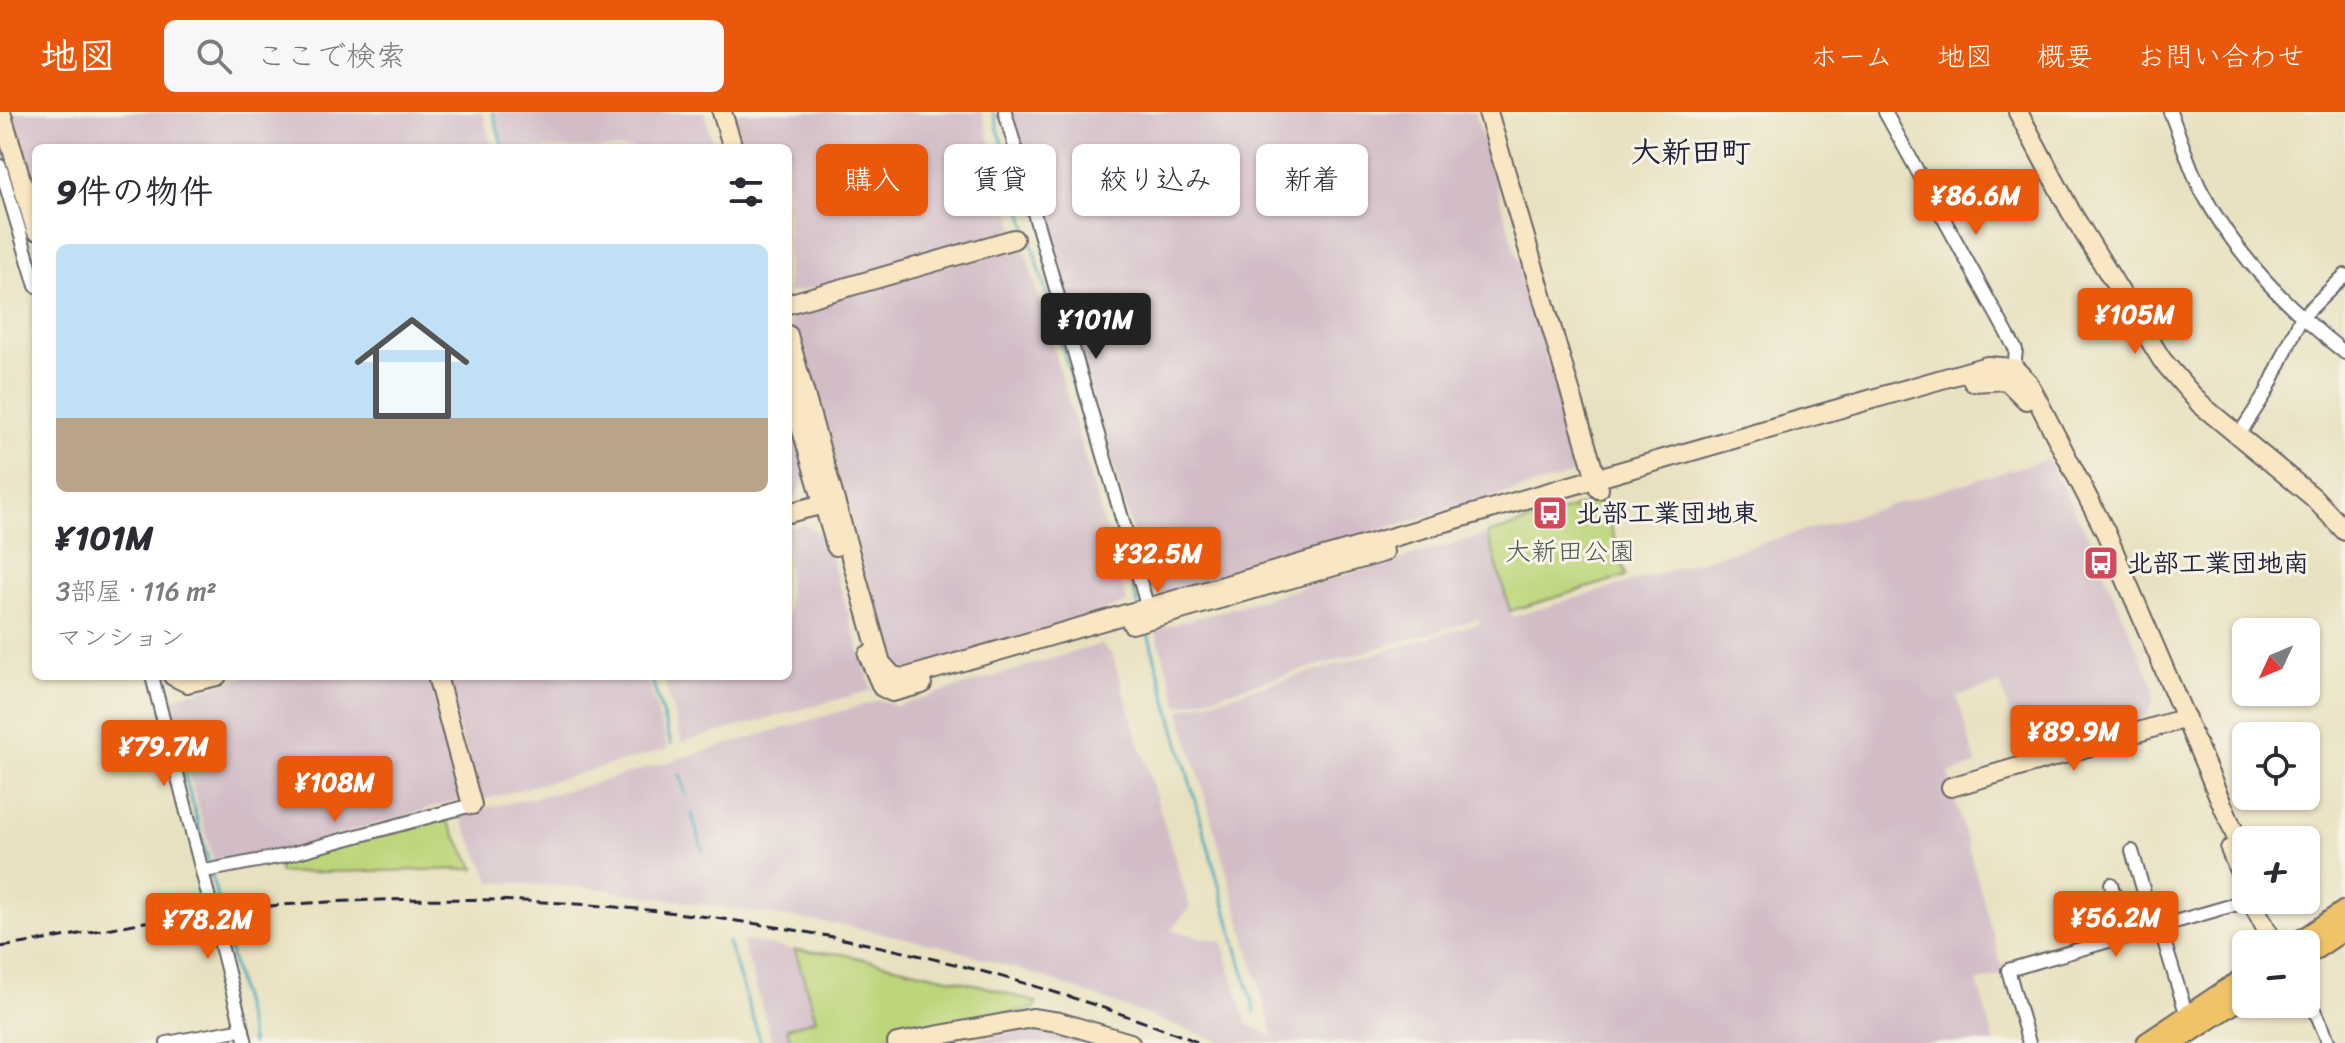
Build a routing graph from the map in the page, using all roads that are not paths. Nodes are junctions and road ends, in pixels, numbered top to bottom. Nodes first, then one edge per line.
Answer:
1 (1, 112) edge
2 (711, 112) edge
3 (722, 112) edge
4 (1005, 112) edge
5 (1488, 112) edge
6 (1885, 112) edge
7 (2018, 112) edge
8 (2170, 112) edge
9 (720, 144) edge
10 (732, 144) edge
11 (0, 166) edge
12 (32, 217) edge
13 (1014, 239) dead end
14 (32, 273) edge
15 (2345, 275) edge
16 (792, 303) edge
17 (2301, 318) junction
18 (792, 351) edge
19 (2345, 353) edge
20 (2014, 368) junction
21 (792, 395) edge
22 (2238, 436) junction
23 (1597, 484) junction
24 (829, 502) junction
25 (792, 512) edge
26 (2345, 531) edge
27 (1149, 612) junction
28 (153, 680) edge
29 (175, 680) edge
30 (182, 680) edge
31 (202, 680) edge
32 (438, 680) edge
33 (158, 695) junction
34 (2180, 719) junction
35 (1951, 787) dead end
36 (472, 805) joint
37 (2232, 830) edge
38 (2132, 851) dead end
39 (2232, 851) edge
40 (205, 871) junction
41 (2111, 884) dead end
42 (2232, 906) edge
43 (2345, 911) edge
44 (2158, 929) junction
45 (2345, 929) edge
46 (2317, 930) edge
47 (2126, 938) junction
48 (2320, 946) edge
49 (2232, 986) edge
50 (2232, 1004) edge
51 (2187, 1016) junction
52 (2318, 1018) edge
53 (243, 1029) junction
54 (2147, 1042) edge
55 (167, 1043) edge
56 (246, 1043) edge
57 (897, 1043) edge
58 (1130, 1043) edge
59 (2029, 1043) edge
60 (2173, 1043) edge
61 (2329, 1043) edge

1 - 12 street
2 - 9 street
3 - 10 street
4 - 27 street
5 - 23 street
6 - 20 street
7 - 22 street
8 - 17 street
11 - 14 street
13 - 16 street
15 - 17 street
17 - 19 street
17 - 22 street
18 - 24 street
20 - 23 street
20 - 34 street
21 - 24 street
22 - 26 street
23 - 27 street
23 - 34 street
24 - 25 street
24 - 27 street
28 - 33 street
29 - 33 street
30 - 31 street
32 - 36 street
33 - 40 street
34 - 35 street
34 - 37 street
34 - 39 street
36 - 40 street
38 - 44 street
40 - 53 street
41 - 47 street
42 - 44 street
43 - 46 main road
44 - 47 street
44 - 51 street
45 - 48 main road
47 - 59 street
49 - 51 main road
50 - 60 main road
51 - 54 main road
52 - 61 street
53 - 55 street
53 - 56 street
57 - 58 street

